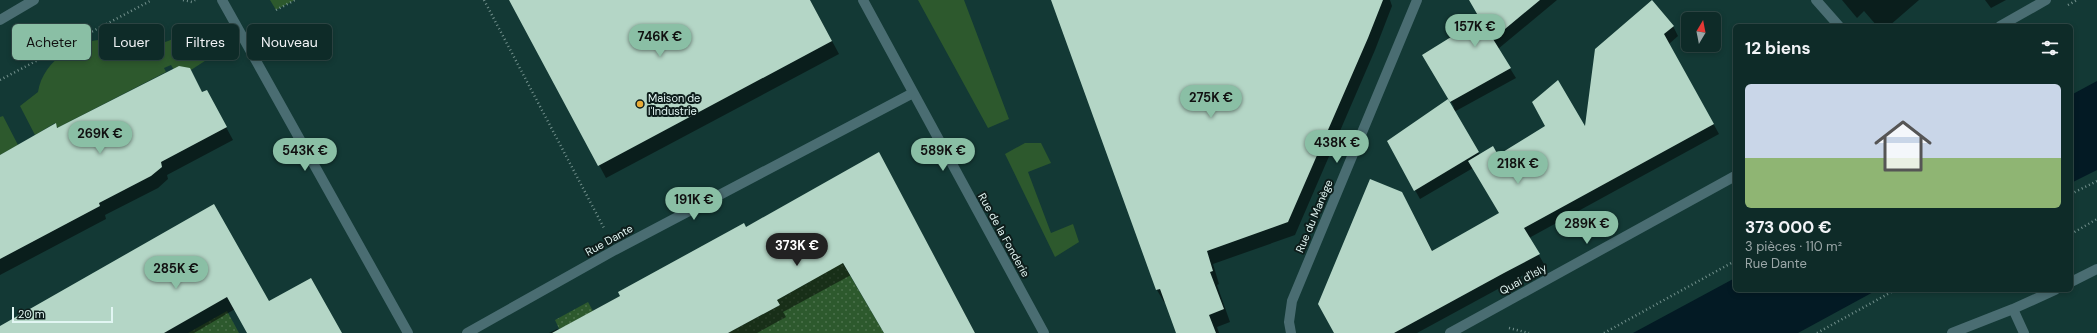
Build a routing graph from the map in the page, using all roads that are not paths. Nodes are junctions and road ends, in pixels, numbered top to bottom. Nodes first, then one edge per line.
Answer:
1 (34, 0) edge
2 (222, 0) edge
3 (863, 0) edge
4 (1417, 0) edge
5 (1816, 0) edge
6 (2046, 0) edge
7 (0, 20) edge
8 (1837, 24) edge
9 (2004, 24) edge
10 (913, 92) junction
11 (1733, 177) edge
12 (2097, 269) edge
13 (2073, 281) edge
14 (2051, 292) edge
15 (2013, 309) junction
16 (408, 333) edge
17 (467, 333) edge
18 (1044, 333) edge
19 (1291, 333) edge
20 (1450, 333) edge
21 (1952, 333) edge
22 (2024, 333) edge

1 - 7 street
2 - 16 street
3 - 10 street, Rue de la Fonderie
4 - 19 street, Rue du Manège
5 - 8 street
6 - 9 street
10 - 17 street, Rue Dante
10 - 18 street, Rue de la Fonderie
11 - 20 street, Quai d'Isly
12 - 13 street
14 - 15 street
15 - 21 street
15 - 22 street

